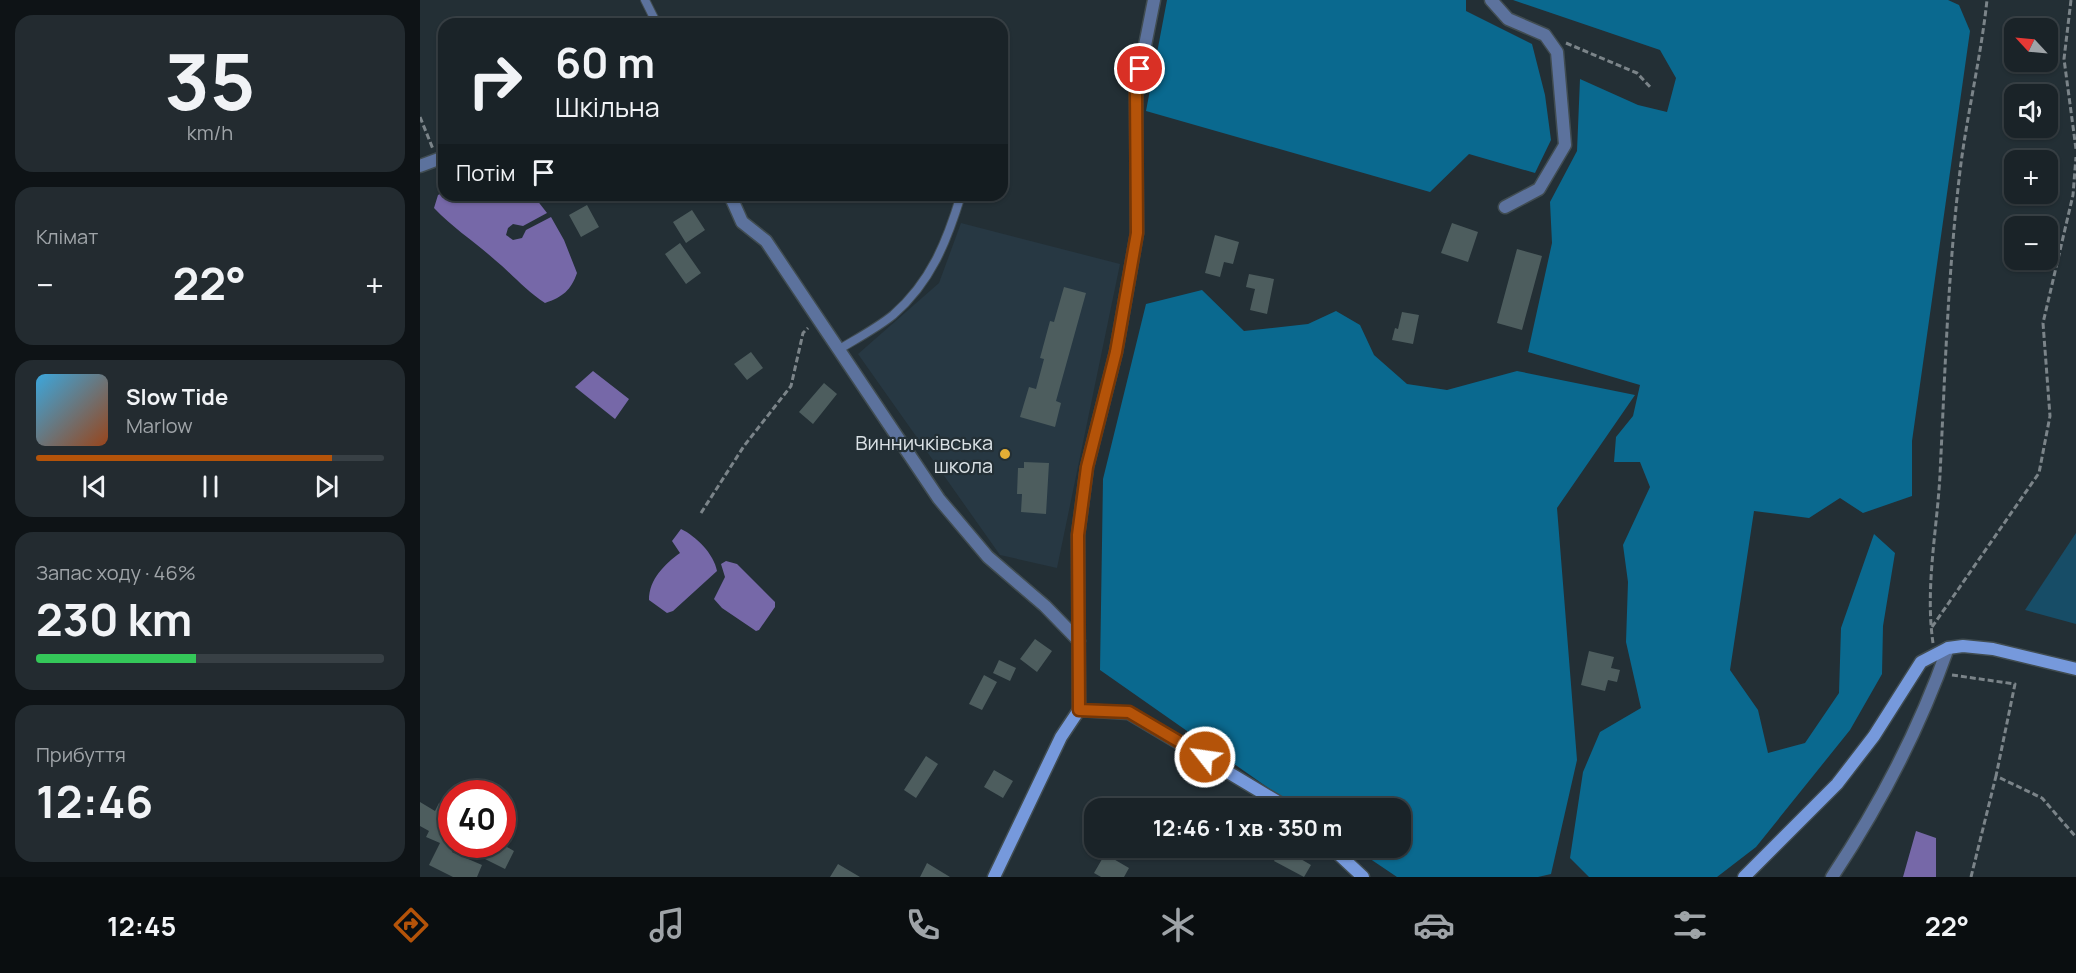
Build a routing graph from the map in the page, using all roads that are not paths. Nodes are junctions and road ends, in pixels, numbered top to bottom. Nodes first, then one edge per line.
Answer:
1 (645, 0) edge
2 (1154, 0) edge
3 (1491, 0) edge
4 (654, 18) edge
5 (438, 159) edge
6 (420, 166) edge
7 (733, 201) edge
8 (959, 201) edge
9 (1505, 207) dead end
10 (838, 350) junction
11 (1079, 640) junction
12 (1948, 648) junction
13 (2076, 669) edge
14 (1079, 710) junction
15 (1271, 798) edge
16 (1343, 858) edge
17 (994, 877) edge
18 (1363, 877) edge
19 (1744, 877) edge
20 (1832, 877) edge

1 - 4 lane
2 - 11 street
3 - 9 street
5 - 6 street
7 - 10 street
8 - 10 lane
10 - 11 street
11 - 14 street
12 - 13 street
12 - 19 street
12 - 20 street
14 - 15 street
14 - 17 street
16 - 18 street

